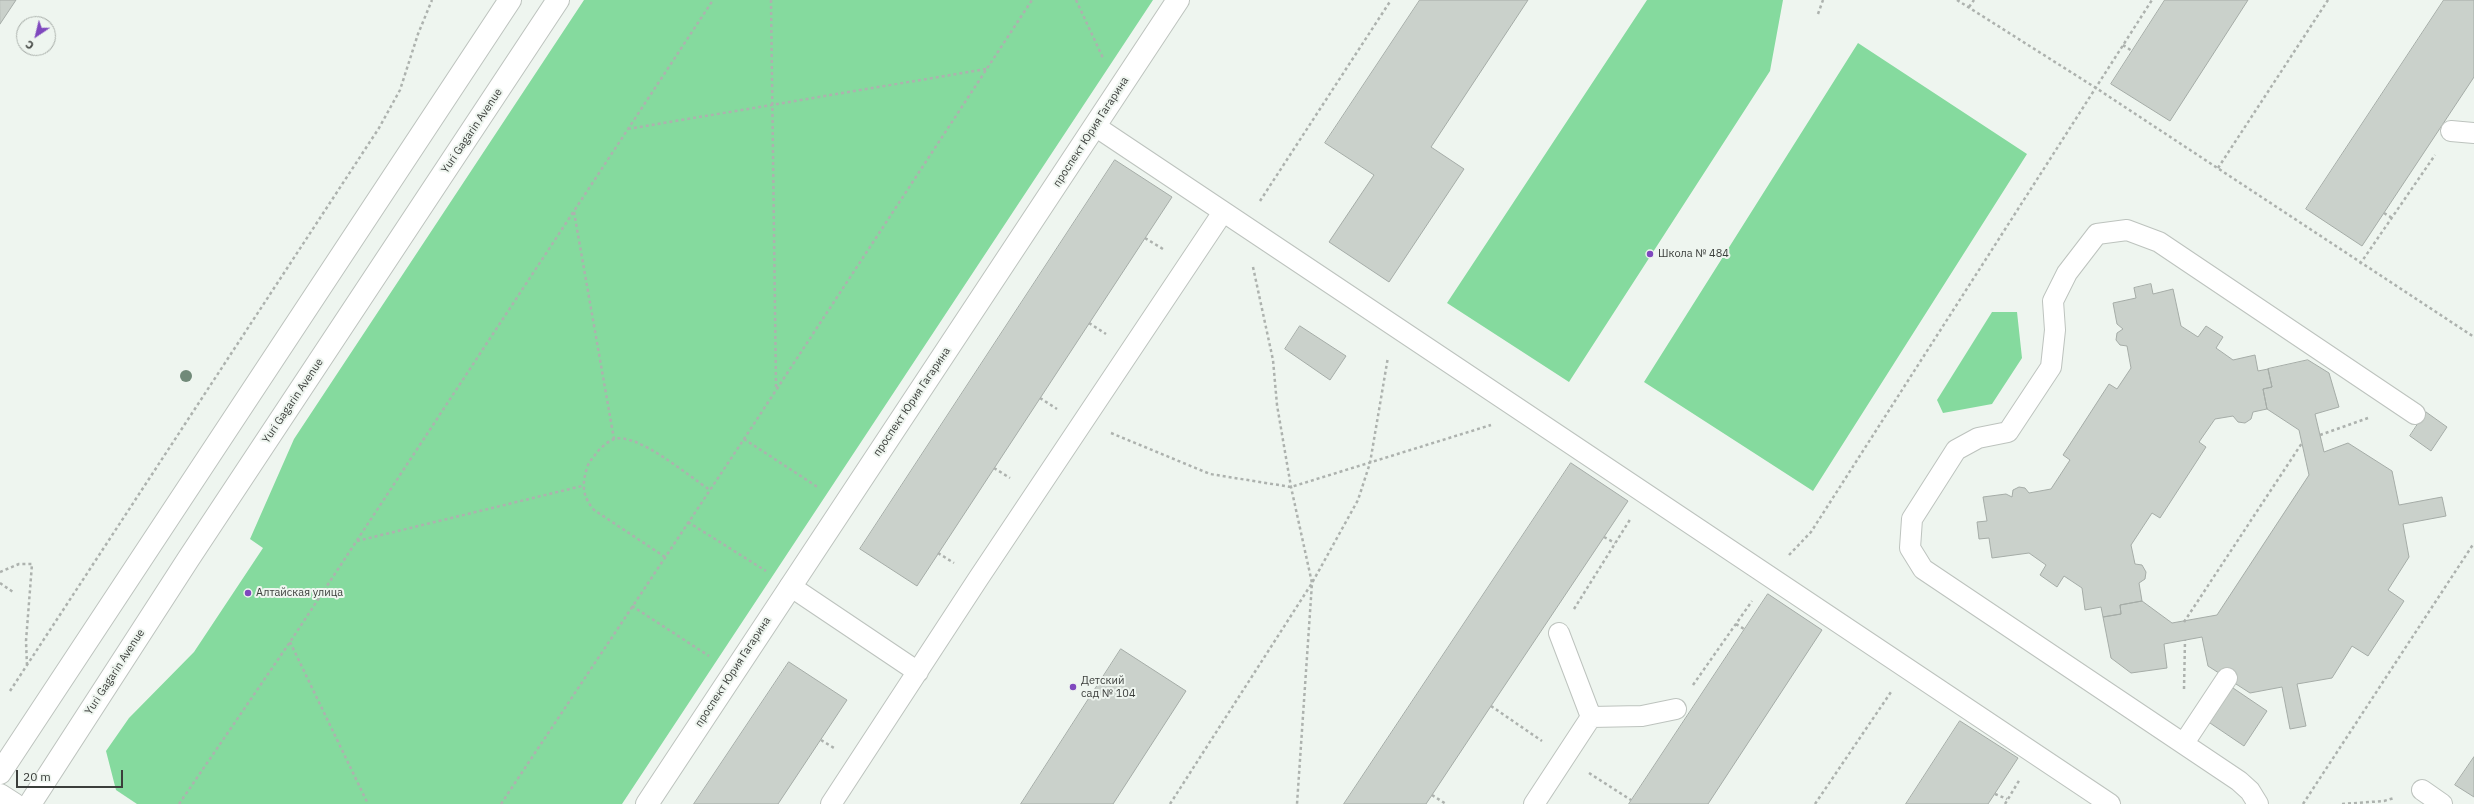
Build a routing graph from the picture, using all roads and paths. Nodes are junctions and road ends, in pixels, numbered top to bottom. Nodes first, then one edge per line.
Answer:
1 (432, 0) edge
2 (510, 0) edge
3 (558, 0) edge
4 (713, 0) edge
5 (771, 0) edge
6 (1032, 0) edge
7 (1178, 0) edge
8 (1390, 0) edge
9 (1823, 0) edge
10 (1957, 0) edge
11 (1974, 0) edge
12 (2152, 0) edge
13 (2328, 0) edge
14 (1969, 7) junction
15 (1818, 14) dead end
16 (2123, 45) junction
17 (2132, 51) dead end
18 (987, 69) junction
19 (2096, 88) junction
20 (774, 104) junction
21 (1095, 126) junction
22 (628, 129) junction
23 (2451, 131) joint
24 (2474, 133) edge
25 (2218, 168) junction
26 (574, 212) junction
27 (1222, 212) junction
28 (2384, 213) dead end
29 (2392, 218) junction
30 (1244, 226) junction
31 (2360, 264) junction
32 (1386, 321) junction
33 (2474, 337) edge
34 (776, 388) junction
35 (2409, 409) joint
36 (1526, 414) junction
37 (1083, 420) junction
38 (2320, 435) dead end
39 (614, 439) junction
40 (744, 439) junction
41 (2302, 443) dead end
42 (1370, 463) junction
43 (582, 486) junction
44 (1291, 487) junction
45 (710, 490) junction
46 (1646, 494) junction
47 (844, 504) junction
48 (688, 522) junction
49 (1604, 537) dead end
50 (356, 542) junction
51 (2474, 542) edge
52 (1615, 543) junction
53 (665, 557) junction
54 (0, 572) edge
55 (1769, 576) junction
56 (1312, 583) junction
57 (1, 584) edge
58 (790, 586) junction
59 (13, 592) dead end
60 (632, 606) junction
61 (2184, 622) dead end
62 (1744, 630) dead end
63 (1559, 633) joint
64 (290, 642) junction
65 (27, 666) junction
66 (1907, 668) junction
67 (734, 672) junction
68 (918, 672) junction
69 (2227, 678) dead end
70 (10, 691) dead end
71 (1676, 709) joint
72 (1592, 717) junction
73 (2184, 743) junction
74 (0, 773) edge
75 (2422, 790) joint
76 (1995, 794) dead end
77 (0, 795) edge
78 (1432, 795) dead end
79 (2007, 799) dead end
80 (14, 804) edge
81 (30, 804) edge
82 (179, 804) edge
83 (368, 804) edge
84 (501, 804) edge
85 (647, 804) edge
86 (831, 804) edge
87 (1170, 804) edge
88 (1297, 804) edge
89 (1446, 804) edge
90 (1534, 804) edge
91 (1815, 804) edge
92 (2110, 804) edge
93 (2258, 804) edge
94 (2303, 804) edge
95 (2342, 804) edge
96 (2354, 804) edge
97 (2442, 804) edge

1 - 65 path
2 - 74 main road
3 - 81 main road, Yuri Gagarin Avenue
4 - 22 path
5 - 20 path
6 - 18 path
7 - 21 main road, проспект Юрия Гагарина
8 - 30 path
9 - 15 path
10 - 14 path
11 - 14 path
12 - 16 path
13 - 25 path
14 - 19 path
16 - 17 path
16 - 19 path
18 - 20 path
18 - 34 path
19 - 25 path
19 - 55 path
20 - 22 path
20 - 34 path
21 - 27 lane
21 - 47 main road, проспект Юрия Гагарина
22 - 26 path
23 - 24 lane
23 - 29 path
25 - 31 path
26 - 39 path
26 - 50 path
27 - 30 lane
27 - 37 lane
28 - 29 path
29 - 31 path
30 - 32 lane
30 - 44 path
31 - 33 path
32 - 36 lane
32 - 42 path
34 - 40 path
35 - 38 path
35 - 73 lane
36 - 42 path
36 - 46 lane
37 - 44 path
37 - 68 lane
39 - 43 path
39 - 45 path
40 - 45 path
40 - 47 path
41 - 61 path
42 - 44 path
42 - 56 path
43 - 50 path
43 - 53 path
44 - 56 path
45 - 48 path
46 - 52 path
46 - 55 lane
47 - 58 main road, проспект Юрия Гагарина
48 - 53 path
48 - 58 path
49 - 52 path
50 - 64 path
51 - 94 path
52 - 63 path
53 - 60 path
54 - 65 path
55 - 66 lane
56 - 87 path
56 - 88 path
57 - 59 path
58 - 67 main road, проспект Юрия Гагарина
58 - 68 lane
60 - 67 path
60 - 84 path
62 - 71 path
63 - 72 lane
64 - 82 path
64 - 83 path
65 - 70 path
66 - 91 path
66 - 92 lane
67 - 85 main road, проспект Юрия Гагарина
68 - 86 lane
69 - 73 lane
71 - 72 lane
72 - 90 lane
73 - 93 lane
75 - 96 path
75 - 97 lane
76 - 79 path
77 - 80 main road
78 - 89 path
95 - 96 path

